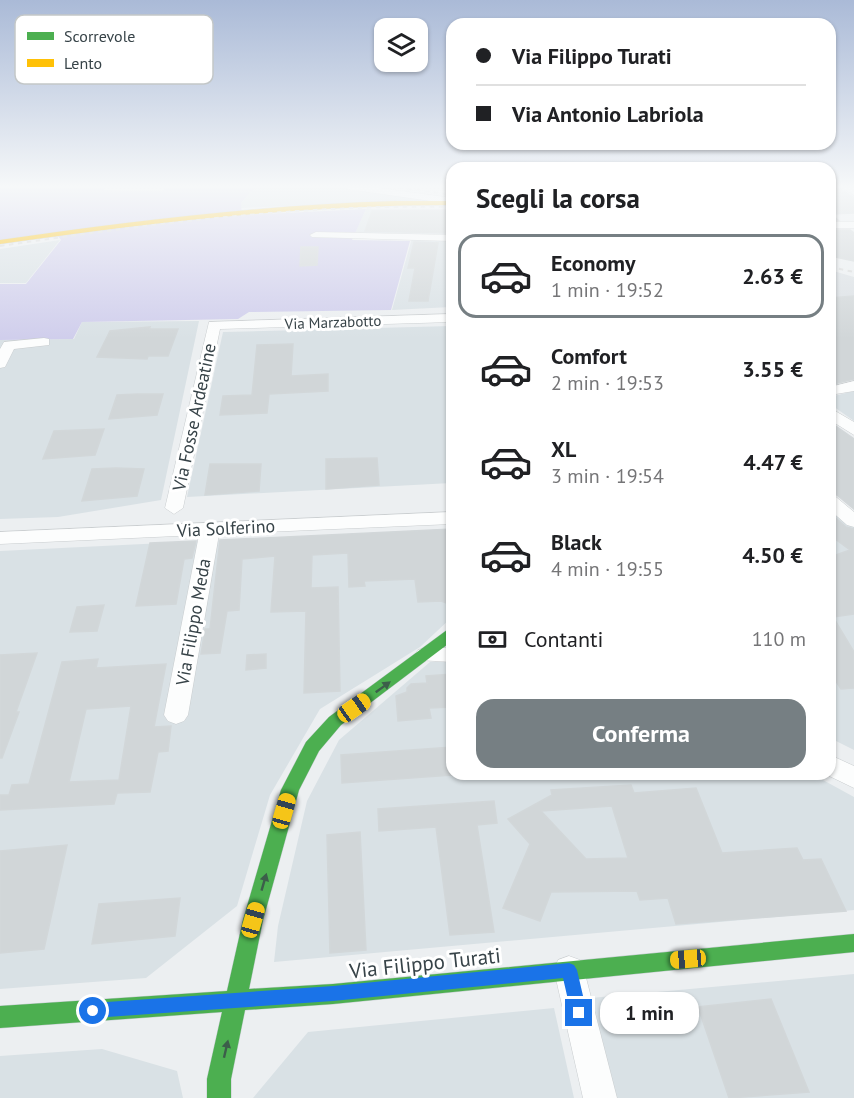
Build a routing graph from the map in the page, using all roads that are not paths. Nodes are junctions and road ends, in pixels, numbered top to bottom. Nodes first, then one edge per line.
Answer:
1 (34, 237) edge
2 (418, 237) edge
3 (446, 238) edge
4 (0, 242) edge
5 (446, 318) edge
6 (214, 325) joint
7 (44, 342) dead end
8 (0, 364) edge
9 (854, 386) edge
10 (836, 390) edge
11 (836, 417) edge
12 (854, 430) edge
13 (836, 506) edge
14 (174, 508) dead end
15 (446, 518) edge
16 (854, 521) edge
17 (210, 529) junction
18 (0, 538) edge
19 (446, 638) edge
20 (446, 655) edge
21 (426, 656) junction
22 (176, 715) dead end
23 (836, 768) edge
24 (854, 778) edge
25 (854, 944) edge
26 (569, 970) junction
27 (237, 1000) junction
28 (0, 1017) edge
29 (219, 1098) edge
30 (600, 1098) edge

1 - 4 street
2 - 3 street
5 - 6 street, Via Marzabotto
6 - 14 street, Via Fosse Ardeatine
7 - 8 street
9 - 10 street
11 - 12 street
13 - 16 street
15 - 17 street, Via Solferino
17 - 18 street, Via Solferino
17 - 22 street, Via Filippo Meda
19 - 21 street
20 - 21 street
27 -> 21 street
23 - 24 street
25 - 26 street, Via Filippo Turati
26 - 27 street, Via Filippo Turati
26 - 30 street
27 - 28 street, Via Filippo Turati
29 -> 27 street

